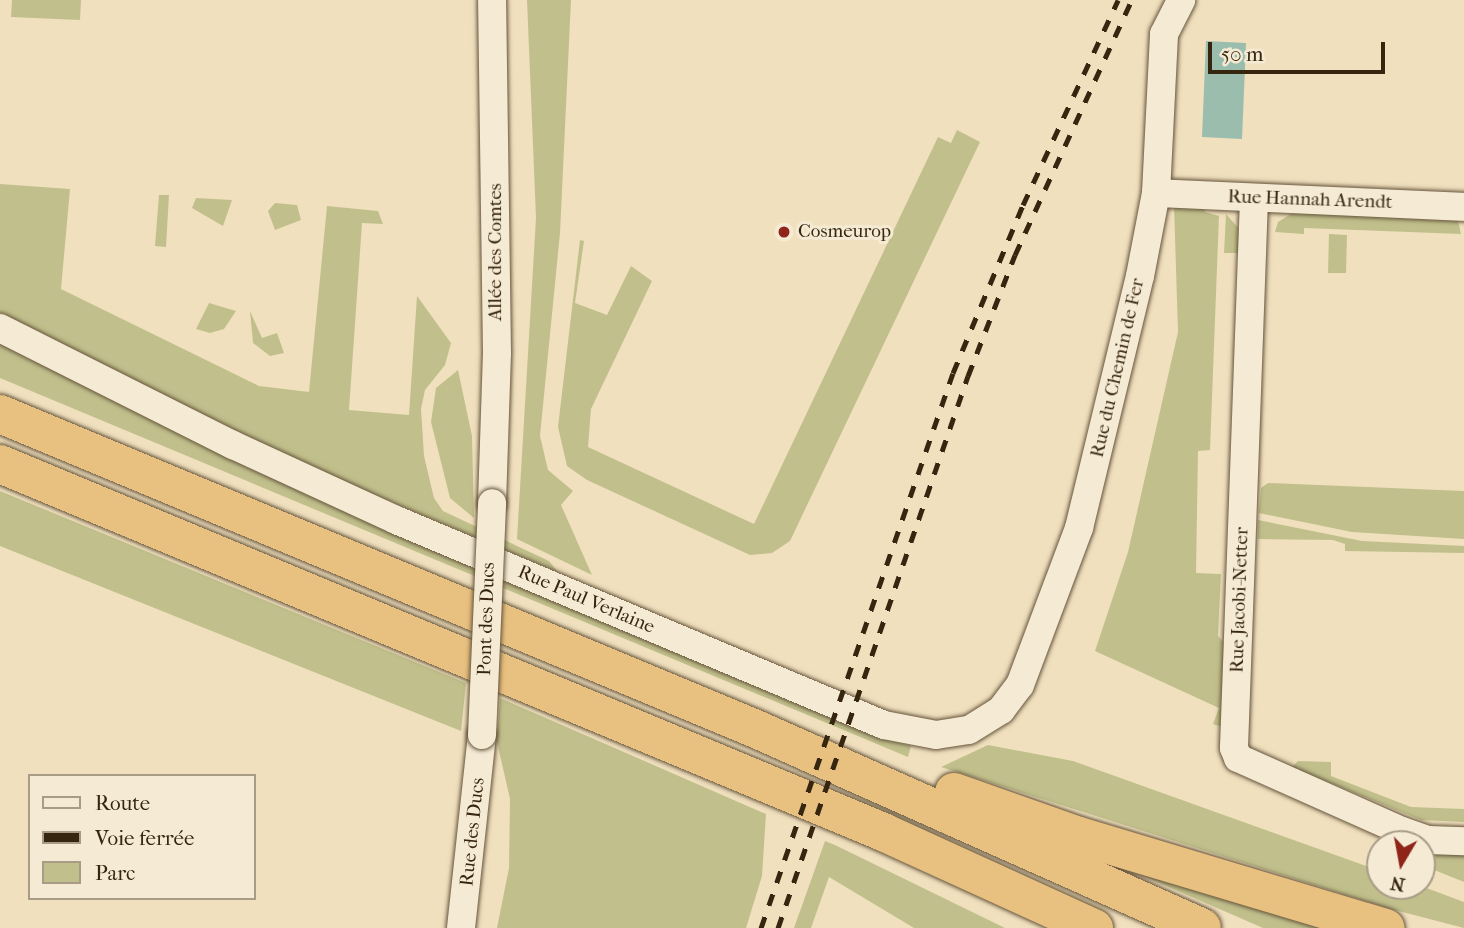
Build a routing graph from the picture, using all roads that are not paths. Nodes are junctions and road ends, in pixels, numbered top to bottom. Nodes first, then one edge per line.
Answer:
1 (492, 0) edge
2 (1181, 0) edge
3 (1156, 193) junction
4 (1254, 199) junction
5 (1464, 207) edge
6 (0, 328) edge
7 (0, 414) edge
8 (0, 464) edge
9 (492, 503) joint
10 (992, 717) joint
11 (756, 729) junction
12 (482, 735) joint
13 (883, 832) junction
14 (1464, 841) edge
15 (461, 928) edge
16 (1062, 928) edge
17 (1094, 928) edge
18 (1202, 928) edge
19 (1386, 928) edge

1 - 9 street, Allée des Comtes
2 - 3 street, Rue du Chemin de Fer
3 - 4 street, Rue Hannah Arendt
3 - 10 street, Rue du Chemin de Fer
4 - 5 street, Rue Hannah Arendt
4 - 14 street, Rue Jacobi-Netter
6 - 10 street, Rue Paul Verlaine
7 - 11 highway
8 - 13 highway
9 - 12 street, Pont des Ducs, bridge
11 - 18 highway
11 - 19 highway
12 - 15 street, Rue des Ducs
13 - 16 highway
13 - 17 highway

